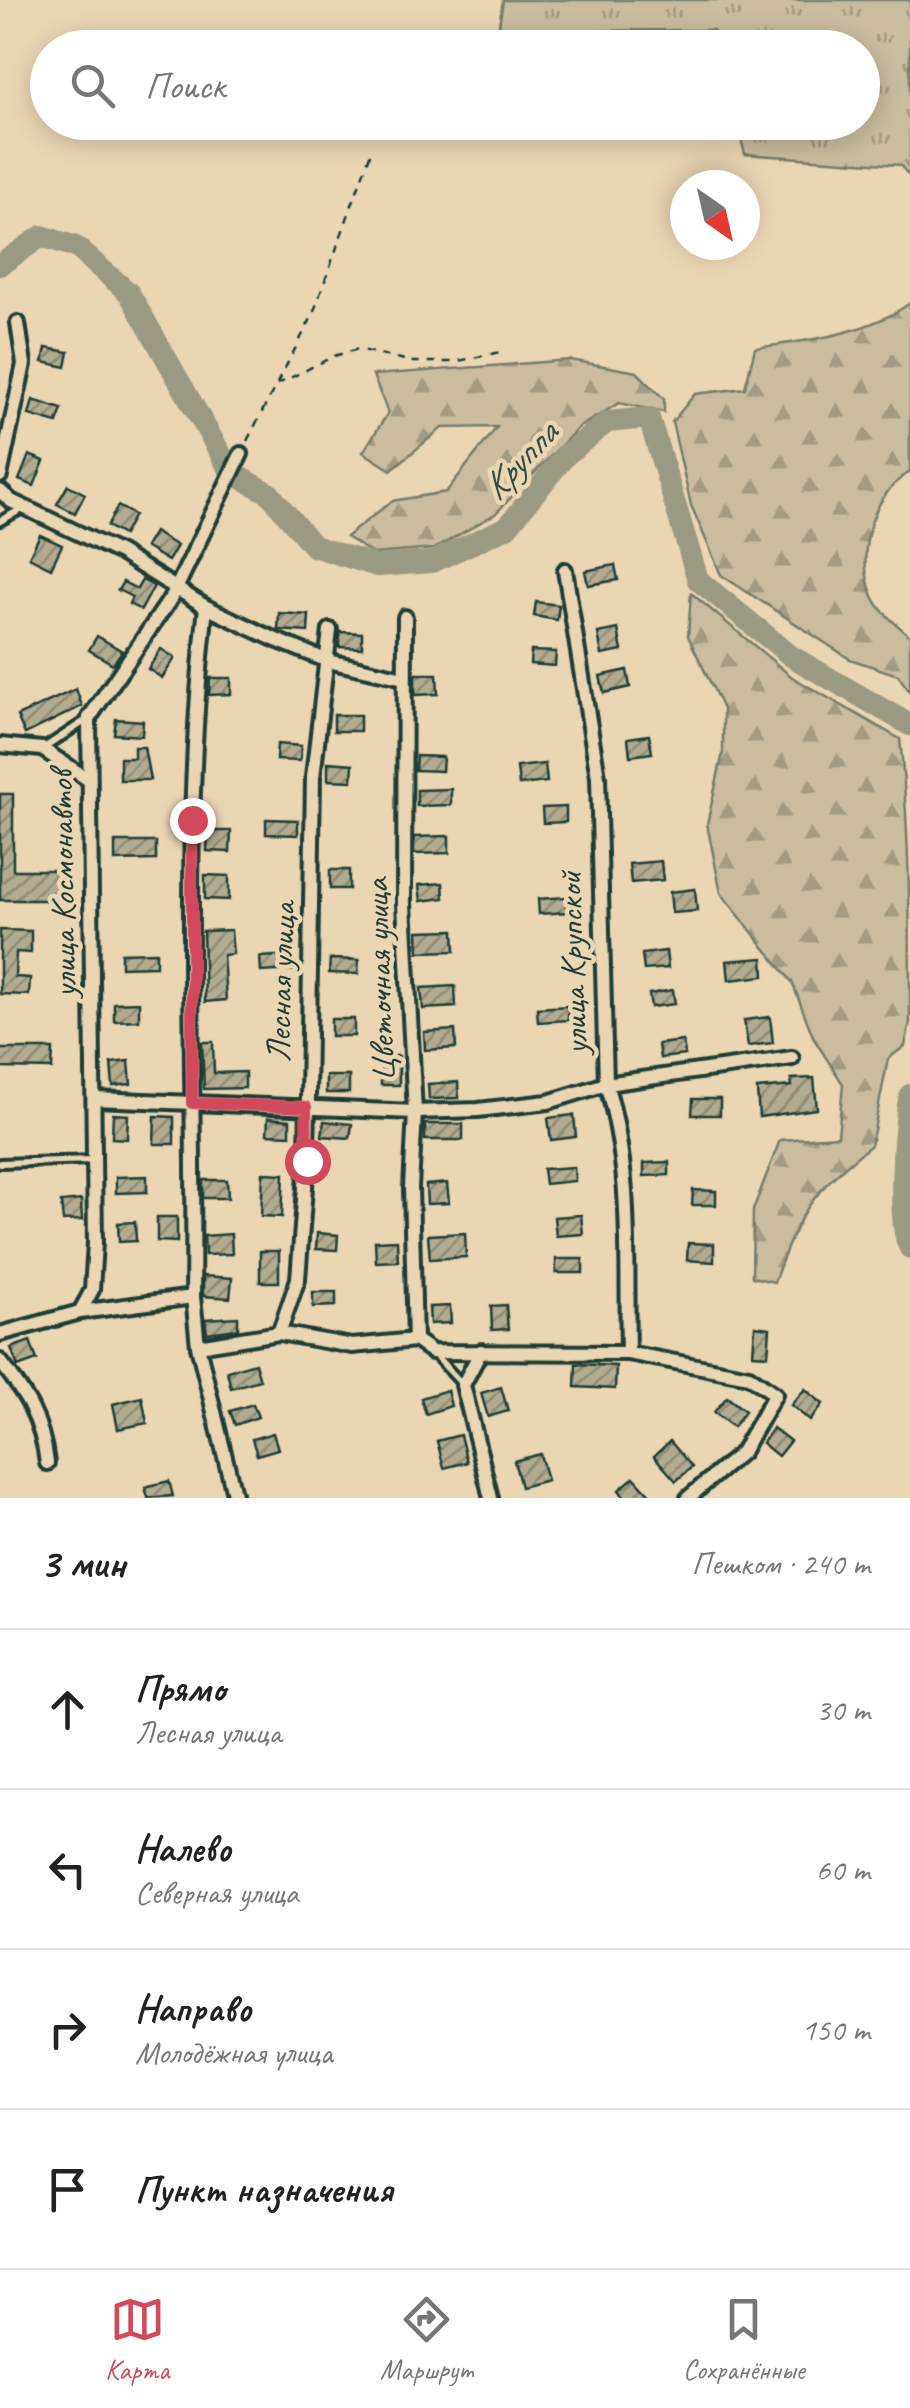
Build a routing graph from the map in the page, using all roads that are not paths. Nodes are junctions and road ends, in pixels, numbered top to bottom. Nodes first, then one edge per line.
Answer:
1 (18, 323) dead end
2 (240, 454) road end
3 (0, 476) edge
4 (0, 490) edge
5 (25, 508) junction
6 (0, 521) edge
7 (565, 570) dead end
8 (178, 586) junction
9 (206, 607) junction
10 (405, 617) dead end
11 (330, 630) dead end
12 (328, 661) junction
13 (404, 678) junction
14 (89, 718) junction
15 (0, 745) edge
16 (42, 750) junction
17 (89, 780) junction
18 (792, 1058) dead end
19 (606, 1084) junction
20 (95, 1098) junction
21 (192, 1103) junction
22 (306, 1107) junction
23 (414, 1112) junction
24 (92, 1160) junction
25 (0, 1163) edge
26 (193, 1297) junction
27 (80, 1312) junction
28 (0, 1334) edge
29 (280, 1334) junction
30 (415, 1340) junction
31 (198, 1346) junction
32 (482, 1351) junction
33 (432, 1352) junction
34 (628, 1353) junction
35 (0, 1361) edge
36 (463, 1385) junction
37 (47, 1462) dead end
38 (236, 1498) edge
39 (491, 1498) edge
40 (688, 1498) edge

1 - 3 street
2 - 8 street, улица Космонавтов
4 - 5 street
5 - 6 lane
5 - 8 street
7 - 19 street, улица Крупской
8 - 9 street
8 - 14 street, улица Космонавтов
9 - 12 street
9 - 21 street
10 - 13 street, Цветочная улица
11 - 12 street, Лесная улица
12 - 13 street
12 - 22 street, Лесная улица
13 - 23 street, Цветочная улица
14 - 16 lane
14 - 17 street, улица Космонавтов
15 - 16 street
16 - 17 street
17 - 20 street, улица Космонавтов
18 - 19 street
19 - 23 street
19 - 34 street, улица Крупской
20 - 21 street
20 - 24 street, улица Космонавтов
21 - 22 street
21 - 26 street
22 - 23 street
22 - 29 street, Лесная улица
23 - 30 street, Цветочная улица
24 - 25 lane
24 - 27 street, улица Космонавтов
26 - 27 street
26 - 31 street
27 - 28 street
29 - 30 street
29 - 31 street
30 - 33 street
31 - 38 street
32 - 33 street
32 - 34 street
32 - 36 street
33 - 36 lane
34 - 40 street
35 - 37 street
36 - 39 street

